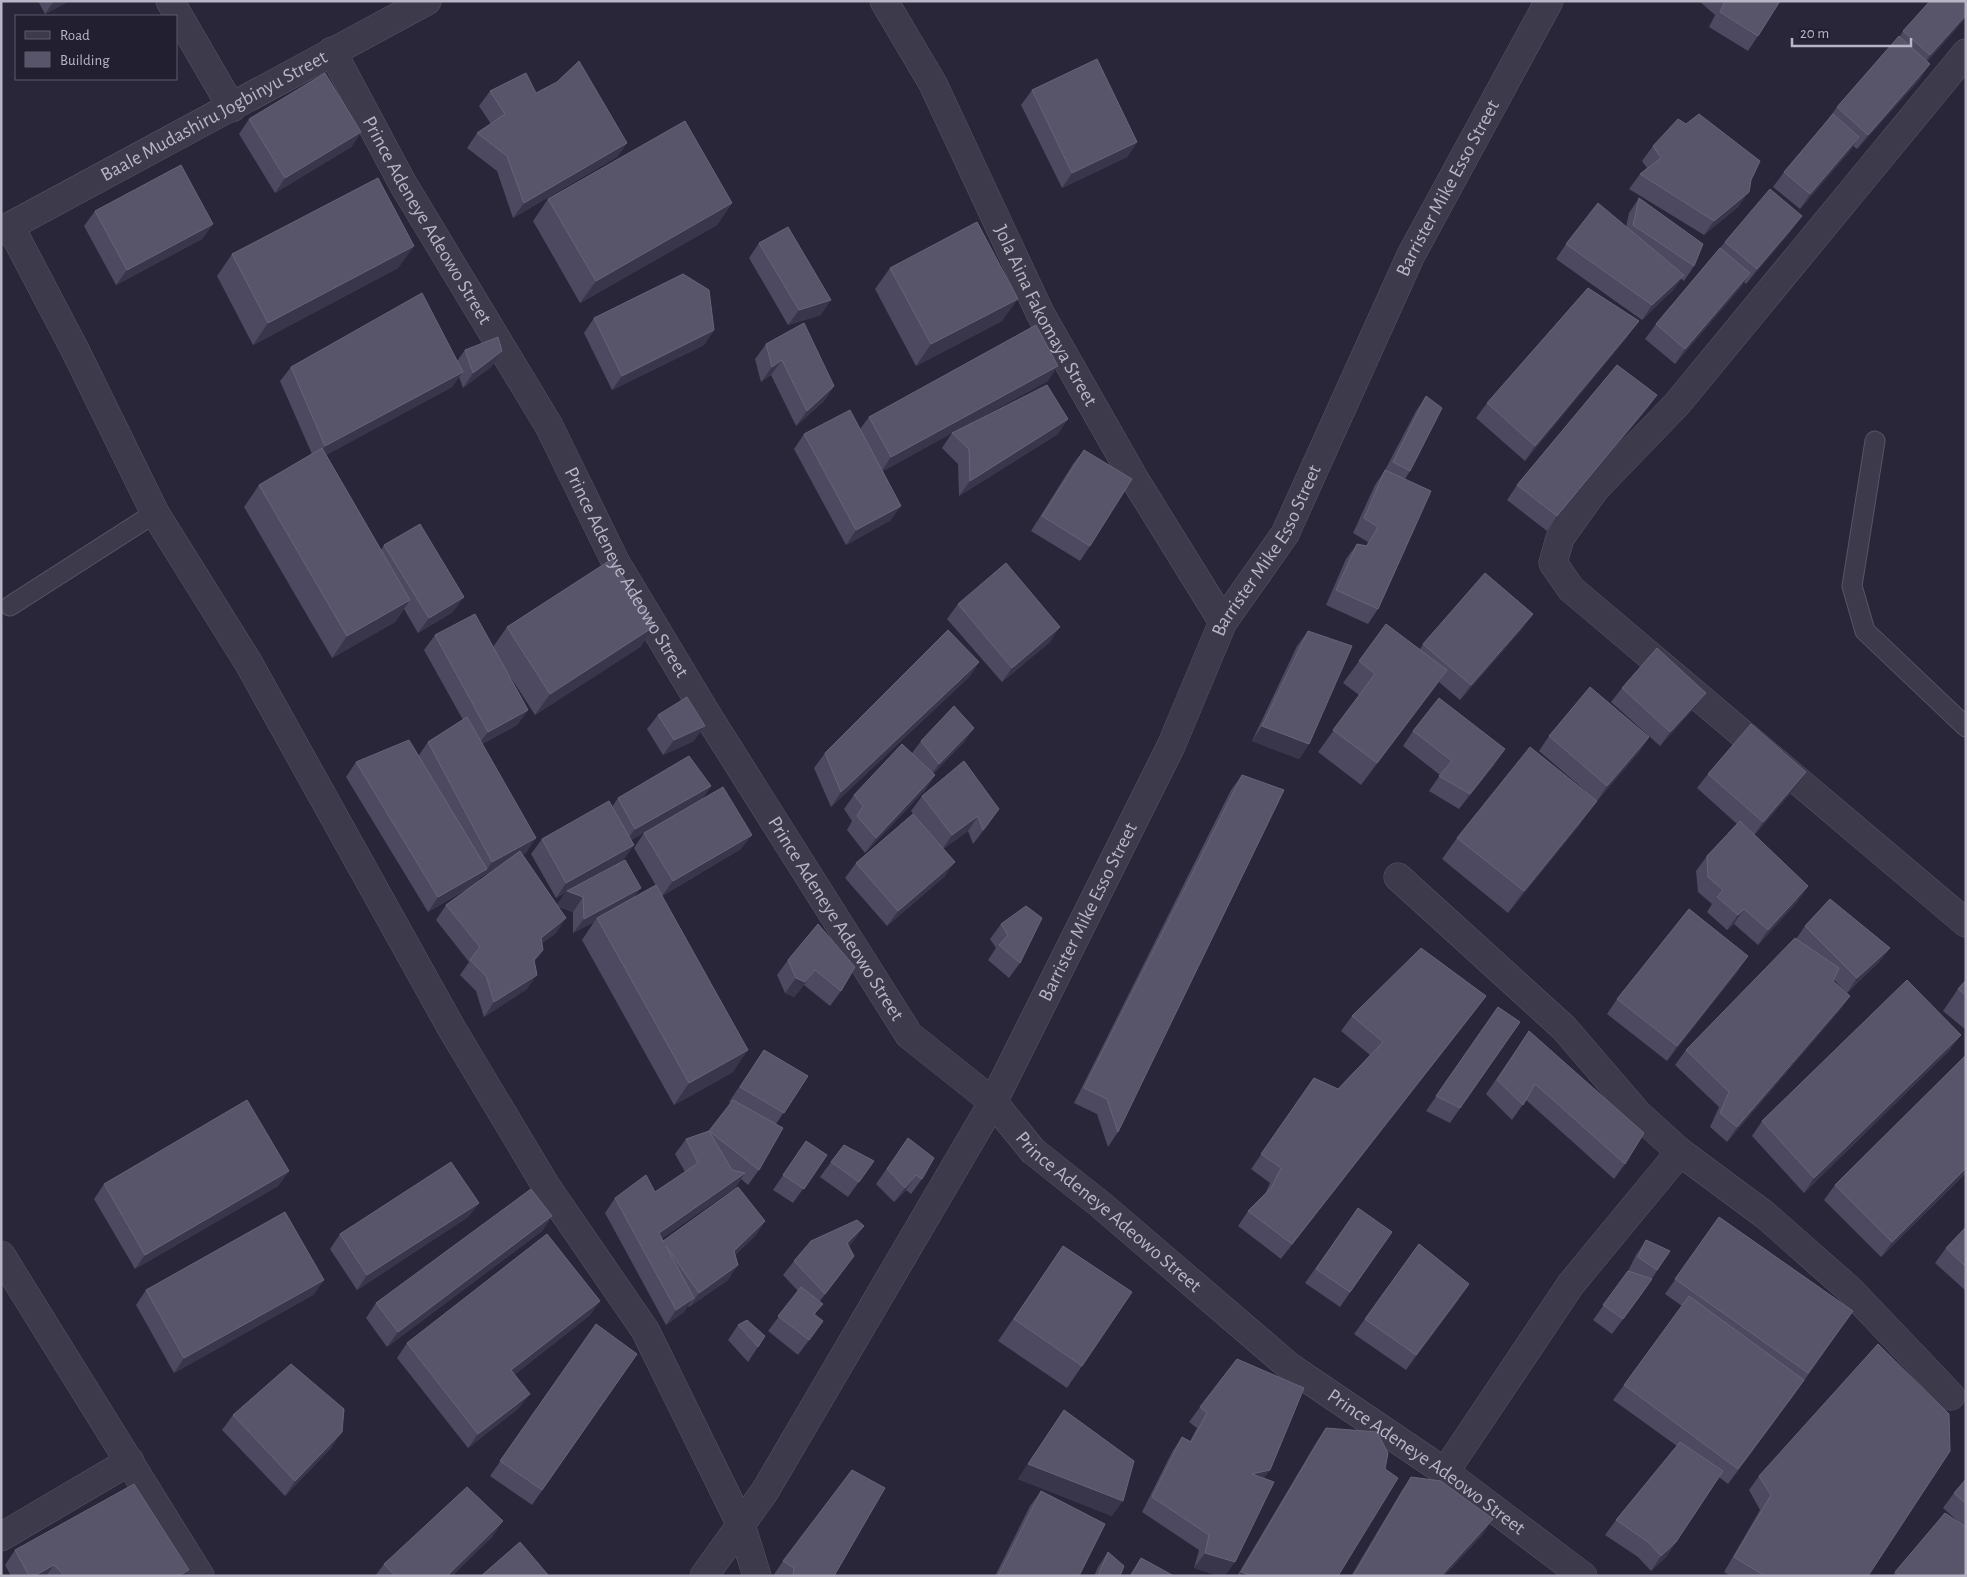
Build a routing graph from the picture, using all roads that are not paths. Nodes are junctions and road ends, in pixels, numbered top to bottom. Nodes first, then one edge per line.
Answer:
1 (170, 1) edge
2 (427, 1) edge
3 (884, 1) edge
4 (1549, 1) edge
5 (332, 51) junction
6 (1966, 53) edge
7 (232, 108) junction
8 (6, 229) edge
9 (1875, 441) dead end
10 (155, 513) junction
11 (10, 606) dead end
12 (1223, 622) junction
13 (1966, 727) edge
14 (1398, 877) dead end
15 (1966, 923) edge
16 (993, 1102) junction
17 (1680, 1152) junction
18 (1, 1255) edge
19 (1951, 1396) dead end
20 (130, 1461) junction
21 (1445, 1472) junction
22 (741, 1526) junction
23 (1, 1537) edge
24 (200, 1576) edge
25 (704, 1576) edge
26 (757, 1576) edge
27 (1583, 1576) edge

1 - 7 street
2 - 5 street, Baale Mudashiru Jogbinyu Street
3 - 12 street, Jola Aina Fakomaya Street
4 - 12 street, Barrister Mike Esso Street
5 - 7 street, Baale Mudashiru Jogbinyu Street
5 - 16 street, Prince Adeneye Adeowo Street
6 - 15 street
7 - 8 street, Baale Mudashiru Jogbinyu Street
8 - 10 street
9 - 13 lane
10 - 11 lane
10 - 22 street
12 - 16 street, Barrister Mike Esso Street
14 - 17 street
16 - 21 street, Prince Adeneye Adeowo Street
16 - 22 street, Barrister Mike Esso Street
17 - 19 street
17 - 21 street
18 - 20 street
20 - 23 street
20 - 24 street
21 - 27 street, Prince Adeneye Adeowo Street
22 - 25 street, Barrister Mike Esso Street
22 - 26 street

